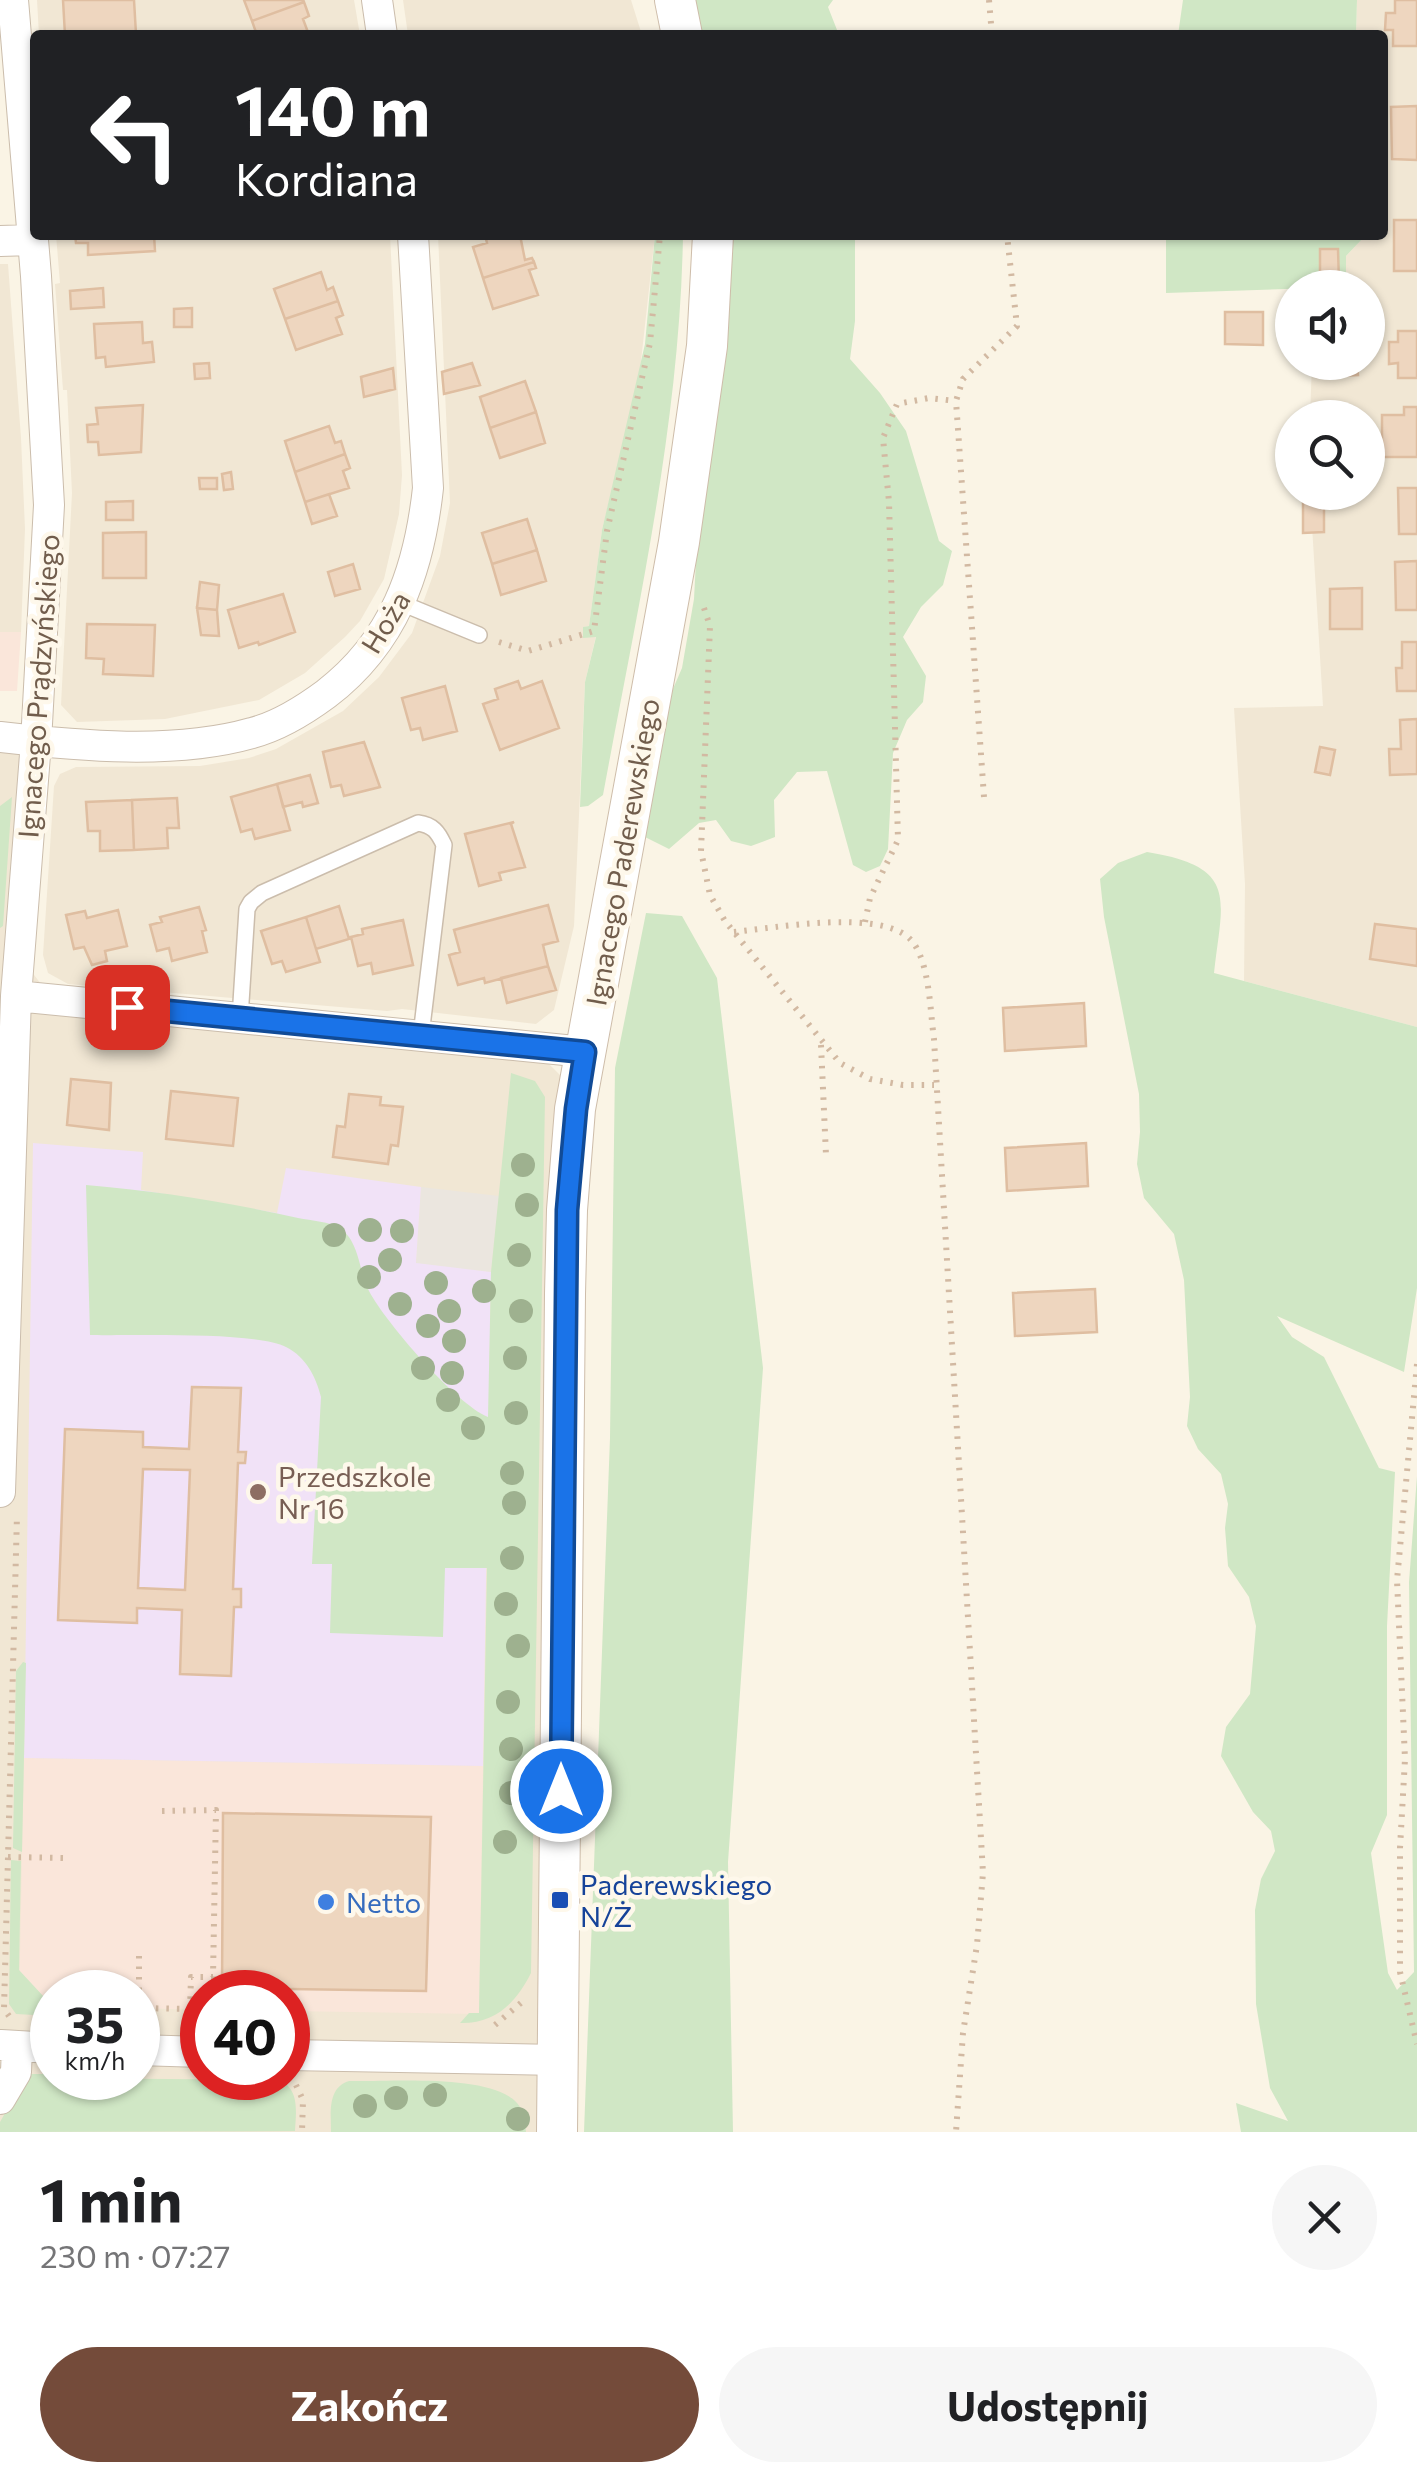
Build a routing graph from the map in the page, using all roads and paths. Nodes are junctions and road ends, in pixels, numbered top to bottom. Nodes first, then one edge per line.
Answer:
1 (12, 0) edge
2 (376, 0) edge
3 (675, 0) edge
4 (990, 0) edge
5 (381, 30) edge
6 (681, 30) edge
7 (992, 30) edge
8 (30, 216) edge
9 (32, 240) joint
10 (413, 240) edge
11 (660, 240) edge
12 (712, 240) edge
13 (1008, 240) edge
14 (0, 242) edge
15 (956, 401) junction
16 (679, 542) junction
17 (401, 603) junction
18 (479, 635) joint
19 (0, 737) edge
20 (36, 742) junction
21 (984, 797) dead end
22 (866, 922) junction
23 (734, 932) junction
24 (16, 996) junction
25 (240, 1018) junction
26 (422, 1034) junction
27 (821, 1044) junction
28 (585, 1052) junction
29 (934, 1086) junction
30 (826, 1155) dead end
31 (5, 1161) edge
32 (1417, 1364) edge
33 (1416, 1374) edge
34 (1, 1448) edge
35 (8, 1497) edge
36 (162, 1810) dead end
37 (8, 1856) junction
38 (66, 1858) dead end
39 (139, 1956) dead end
40 (139, 1970) edge
41 (213, 1970) edge
42 (530, 1992) dead end
43 (495, 2025) dead end
44 (12, 2038) edge
45 (1417, 2044) edge
46 (310, 2055) edge
47 (558, 2060) junction
48 (0, 2100) edge
49 (303, 2100) edge
50 (302, 2132) edge
51 (558, 2132) edge
52 (956, 2132) edge

1 - 8 street, Ignacego Prądzyńskiego
2 - 5 street
3 - 6 street
4 - 7 path
9 - 14 street
9 - 20 street, Ignacego Prądzyńskiego
10 - 17 street, Hoża
11 - 18 path
12 - 16 street, Ignacego Paderewskiego
13 - 15 path
15 - 21 path
15 - 22 path
16 - 23 path
16 - 28 street, Ignacego Paderewskiego
17 - 18 lane
17 - 20 street, Hoża
19 - 20 street, Hoża
20 - 24 street, Ignacego Prądzyńskiego
22 - 23 path
22 - 29 path
23 - 27 path
24 - 25 street
24 - 31 street, Ignacego Prądzyńskiego
25 - 26 street
25 - 26 lane
26 - 28 street
27 - 29 path
27 - 30 path
28 - 47 street, Ignacego Paderewskiego
29 - 52 path
31 - 34 street, Ignacego Prądzyńskiego
32 - 33 path
33 - 45 path
34 - 35 street, Ignacego Prądzyńskiego
35 - 37 path
36 - 41 path
37 - 38 path
37 - 44 path
39 - 40 path
42 - 43 path
44 - 48 street
46 - 47 street
47 - 51 street, Ignacego Paderewskiego
49 - 50 path

